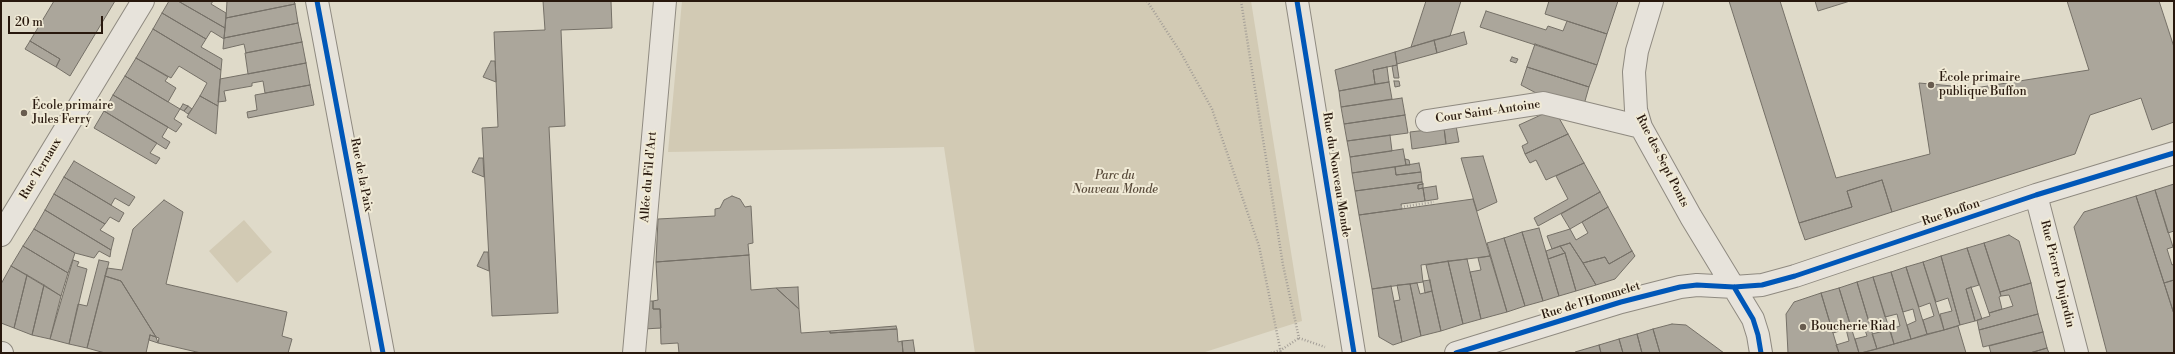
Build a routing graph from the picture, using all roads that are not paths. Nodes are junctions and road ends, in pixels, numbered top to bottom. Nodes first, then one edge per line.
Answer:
1 (143, 1) edge
2 (317, 1) edge
3 (665, 1) edge
4 (1297, 1) edge
5 (1652, 1) edge
6 (1427, 121) dead end
7 (1642, 127) junction
8 (2174, 153) edge
9 (2036, 195) junction
10 (1, 235) edge
11 (1734, 287) junction
12 (383, 353) edge
13 (634, 353) edge
14 (1354, 353) edge
15 (1456, 353) edge
16 (1761, 353) edge
17 (2077, 353) edge

1 - 10 street, Rue Ternaux
2 - 12 street, Rue de la Paix
3 - 13 street, Allée du Fil d'Art
4 - 14 street, Rue du Nouveau Monde
5 - 7 street, Rue des Sept Ponts
6 - 7 street, Cour Saint-Antoine
7 - 11 street, Rue des Sept Ponts
8 - 9 street, Rue Buffon
9 - 11 street, Rue Buffon
9 - 17 street, Rue Pierre Dujardin
11 - 15 street, Rue de l'Hommelet
11 - 16 street, Rue des Sept Ponts

